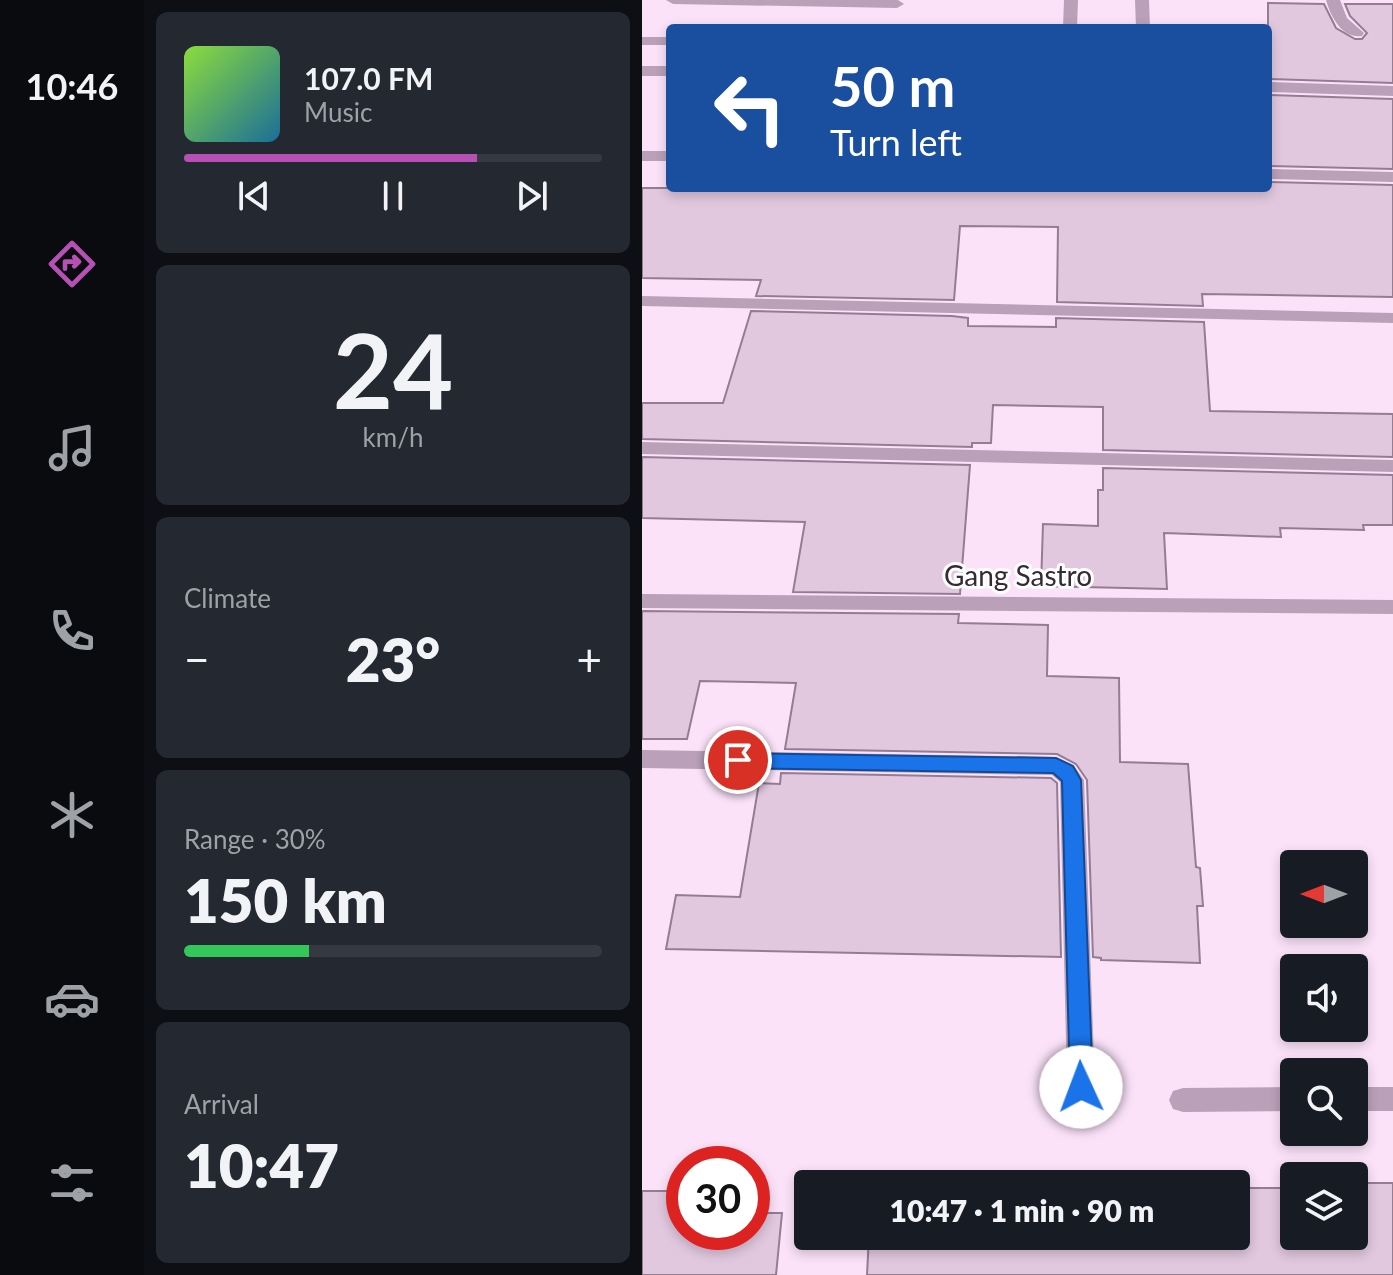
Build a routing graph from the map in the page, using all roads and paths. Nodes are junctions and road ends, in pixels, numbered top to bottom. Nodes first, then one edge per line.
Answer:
1 (673, 0) edge
2 (1071, 0) edge
3 (1142, 0) edge
4 (1333, 0) edge
5 (897, 4) dead end
6 (1070, 24) edge
7 (1143, 24) edge
8 (1357, 33) dead end
9 (642, 41) edge
10 (666, 41) edge
11 (642, 71) edge
12 (666, 71) edge
13 (1272, 87) edge
14 (1393, 91) edge
15 (642, 156) edge
16 (666, 156) edge
17 (1272, 174) edge
18 (1393, 177) edge
19 (642, 301) edge
20 (1393, 318) edge
21 (642, 448) edge
22 (1393, 466) edge
23 (642, 601) edge
24 (1393, 607) edge
25 (642, 759) edge
26 (1081, 1087) dead end
27 (1280, 1099) edge
28 (1368, 1099) edge
29 (1393, 1099) edge
30 (1183, 1100) dead end

1 - 5 street
2 - 6 street
3 - 7 street
4 - 8 street
9 - 10 street
11 - 12 street
13 - 14 street
15 - 16 street
17 - 18 street
19 - 20 street
21 - 22 street
23 - 24 street, Gang Sastro
25 - 26 street
27 - 30 street
28 - 29 street

